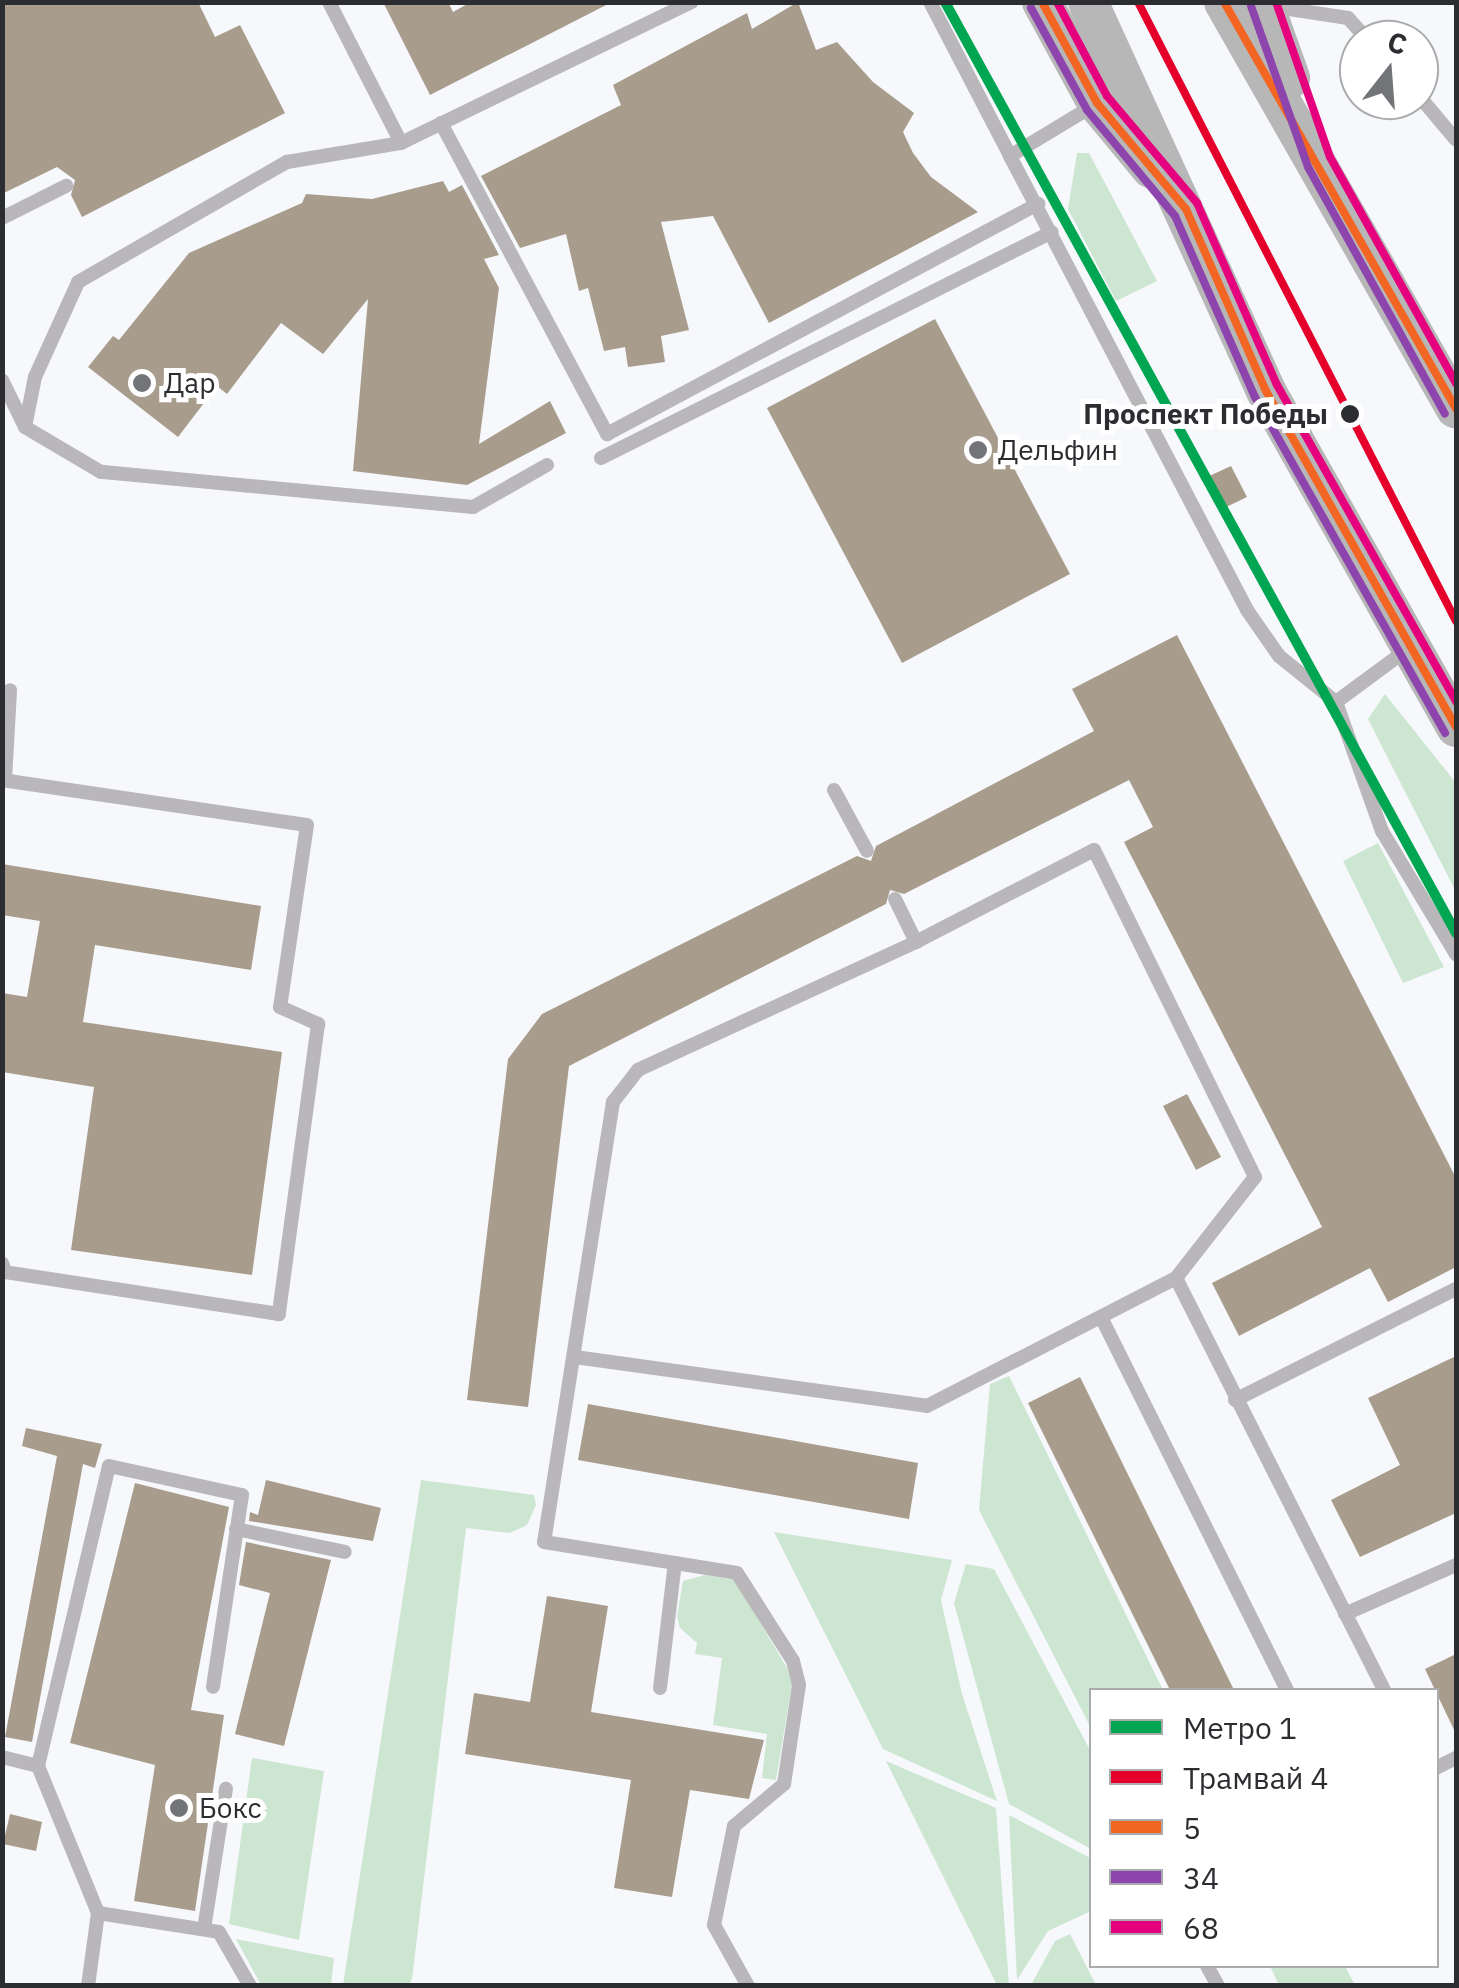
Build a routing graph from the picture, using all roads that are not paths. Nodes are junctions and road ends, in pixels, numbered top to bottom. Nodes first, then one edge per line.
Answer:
1 (329, 2) edge
2 (692, 2) edge
3 (930, 2) edge
4 (1042, 2) edge
5 (1088, 2) edge
6 (1224, 2) edge
7 (1263, 4) edge
8 (1350, 20) edge
9 (1097, 104) junction
10 (442, 122) junction
11 (401, 143) junction
12 (1010, 156) junction
13 (1320, 162) junction
14 (66, 186) dead end
15 (1038, 204) junction
16 (1186, 209) junction
17 (2, 218) edge
18 (1052, 232) junction
19 (2, 380) edge
20 (1456, 408) edge
21 (26, 427) junction
22 (601, 458) dead end
23 (547, 465) dead end
24 (1408, 649) junction
25 (10, 690) dead end
26 (1336, 702) junction
27 (1456, 727) edge
28 (4, 780) edge
29 (834, 790) dead end
30 (867, 851) dead end
31 (895, 899) dead end
32 (916, 942) junction
33 (1456, 954) edge
34 (2, 1262) edge
35 (1176, 1278) junction
36 (1456, 1289) edge
37 (1102, 1319) junction
38 (575, 1357) junction
39 (1235, 1400) junction
40 (236, 1530) junction
41 (346, 1552) dead end
42 (675, 1562) junction
43 (1456, 1565) edge
44 (1345, 1614) junction
45 (213, 1687) dead end
46 (660, 1688) dead end
47 (1286, 1688) edge
48 (1383, 1688) edge
49 (2, 1757) edge
50 (38, 1766) junction
51 (226, 1789) dead end
52 (98, 1913) junction
53 (204, 1929) junction
54 (88, 1986) edge
55 (250, 1986) edge
56 (748, 1986) edge

1 - 11 lane
2 - 10 lane
3 - 12 lane
4 - 9 main road
5 - 16 main road
6 - 13 main road
7 - 8 lane
7 - 13 main road
9 - 12 lane
9 - 16 main road
10 - 11 lane
10 - 15 lane
11 - 21 lane
12 - 15 lane
13 - 20 main road
14 - 17 lane
15 - 18 lane
16 - 24 main road
18 - 22 lane
18 - 26 lane
19 - 21 lane
21 - 23 lane
24 - 26 lane
24 - 27 main road
25 - 28 lane
26 - 33 lane
28 - 34 lane
29 - 30 lane
31 - 32 lane
32 - 35 lane
32 - 38 lane
35 - 37 lane
35 - 39 lane
36 - 39 lane
37 - 38 lane
37 - 47 lane
38 - 42 lane
39 - 44 lane
40 - 41 lane
40 - 45 lane
40 - 50 lane
42 - 46 lane
42 - 56 lane
43 - 44 lane
44 - 48 lane
49 - 50 lane
50 - 52 lane
51 - 53 lane
52 - 53 lane
52 - 54 lane
53 - 55 lane

